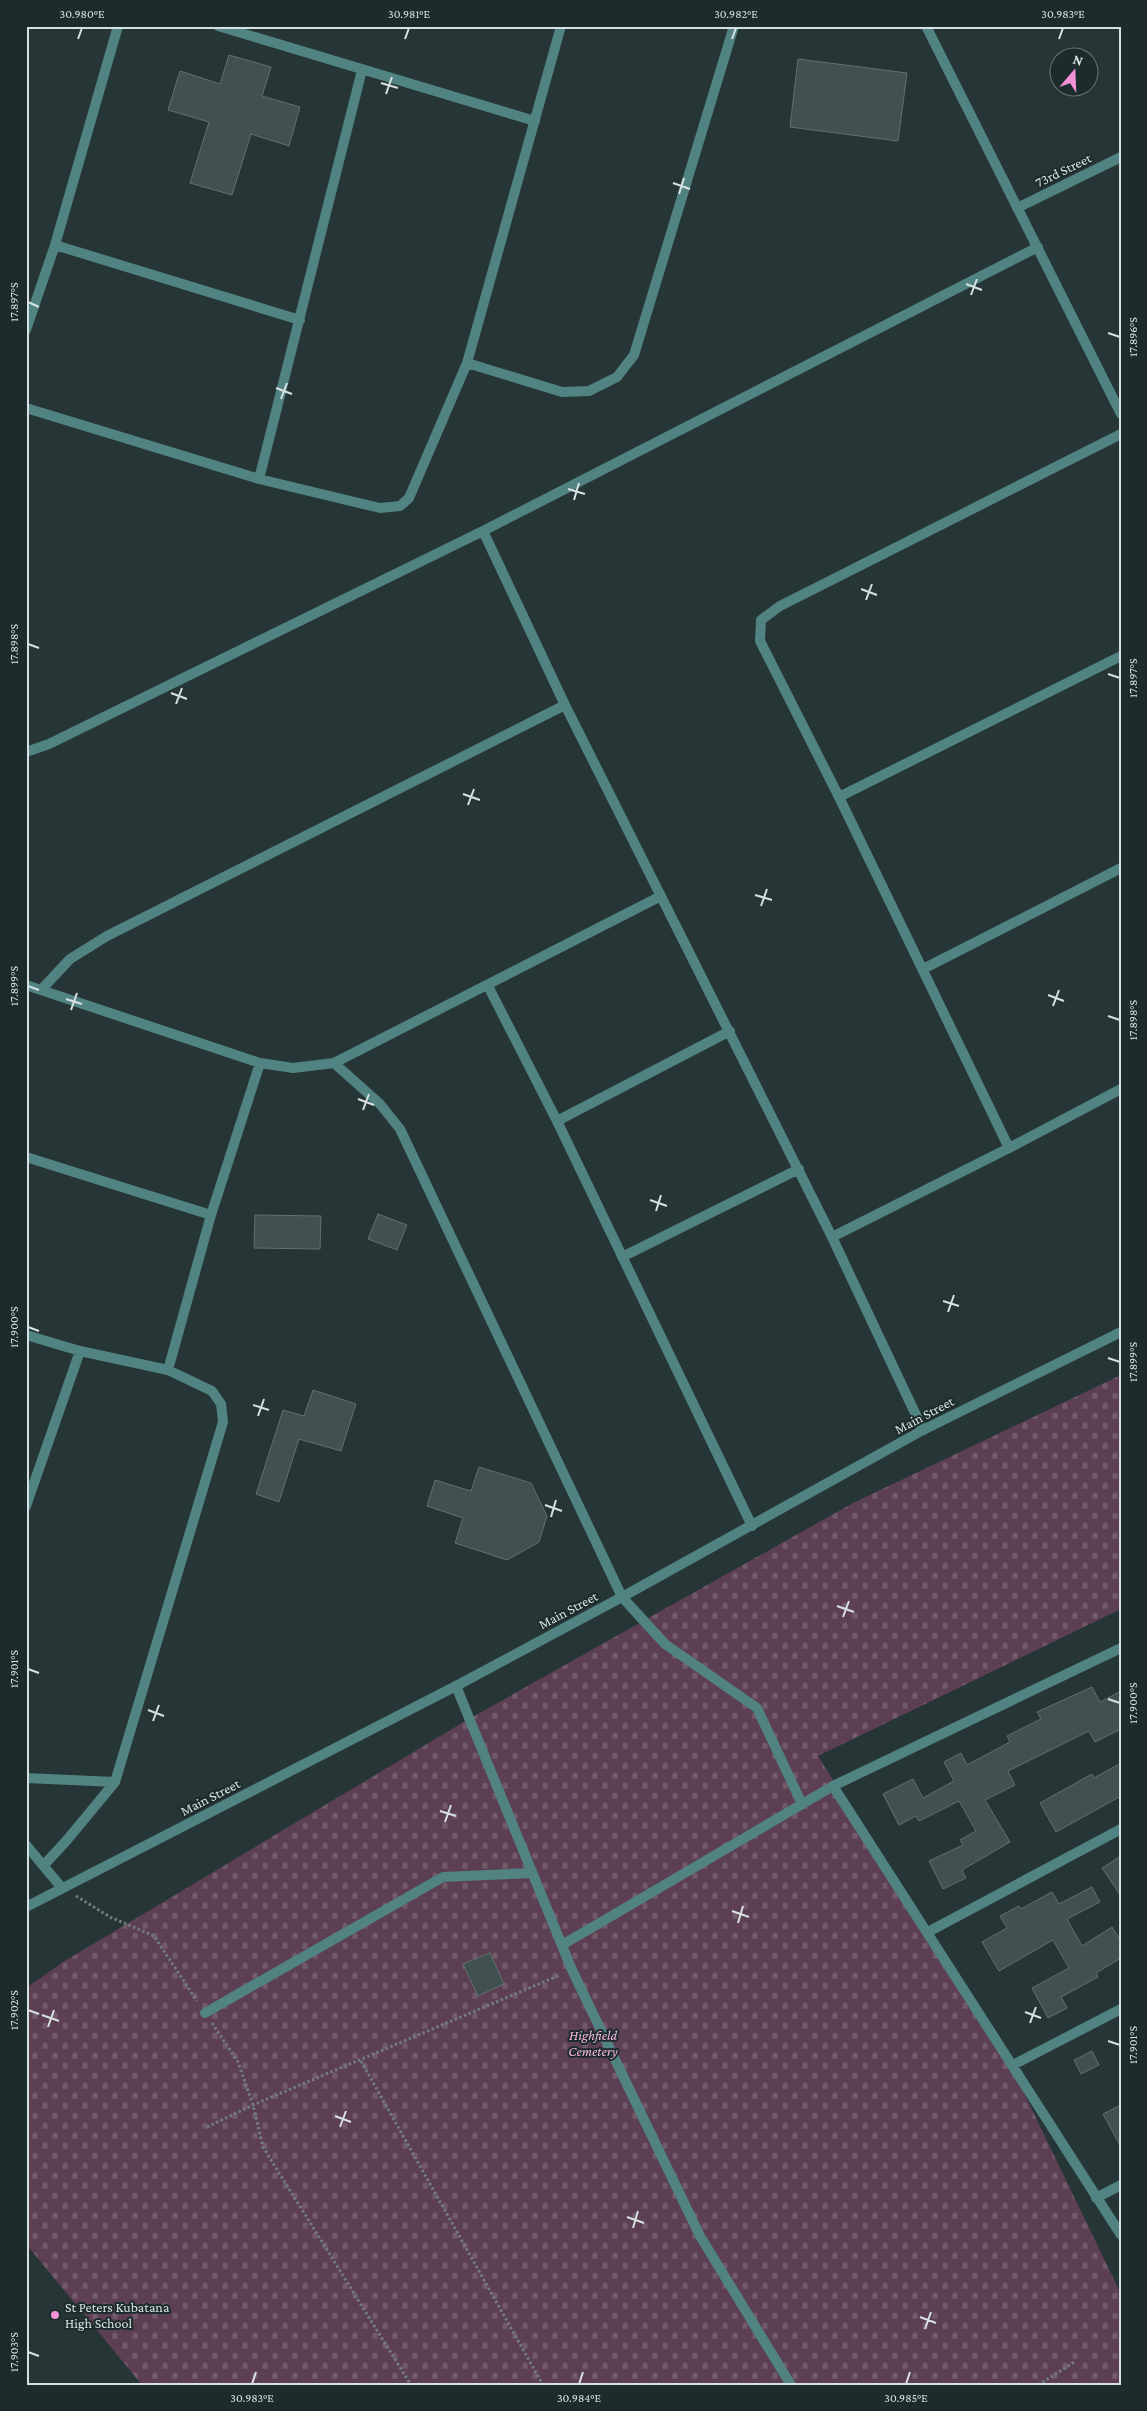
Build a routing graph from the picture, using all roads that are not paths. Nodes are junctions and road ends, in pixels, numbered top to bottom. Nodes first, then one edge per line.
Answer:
1 (118, 26) edge
2 (218, 26) edge
3 (562, 26) edge
4 (734, 26) edge
5 (929, 27) edge
6 (362, 70) junction
7 (535, 121) junction
8 (1121, 157) edge
9 (1017, 208) junction
10 (55, 245) junction
11 (1038, 247) junction
12 (300, 320) junction
13 (26, 330) edge
14 (467, 363) junction
15 (26, 408) edge
16 (1121, 414) edge
17 (1121, 434) edge
18 (260, 479) junction
19 (482, 530) junction
20 (1121, 656) edge
21 (565, 704) junction
22 (26, 752) edge
23 (839, 797) junction
24 (1121, 868) edge
25 (661, 896) junction
26 (923, 970) junction
27 (26, 985) edge
28 (488, 986) junction
29 (41, 990) junction
30 (730, 1031) junction
31 (334, 1063) junction
32 (260, 1064) junction
33 (1121, 1089) edge
34 (557, 1121) junction
35 (1009, 1148) junction
36 (26, 1157) edge
37 (799, 1169) junction
38 (211, 1215) junction
39 (832, 1237) junction
40 (622, 1257) junction
41 (1121, 1332) edge
42 (26, 1335) edge
43 (80, 1351) junction
44 (168, 1370) junction
45 (923, 1430) junction
46 (26, 1506) edge
47 (752, 1526) junction
48 (622, 1597) junction
49 (1121, 1648) edge
50 (456, 1686) junction
51 (26, 1778) edge
52 (115, 1782) junction
53 (833, 1786) junction
54 (802, 1804) junction
55 (1121, 1829) edge
56 (26, 1845) edge
57 (44, 1864) junction
58 (532, 1873) junction
59 (62, 1888) junction
60 (26, 1907) edge
61 (928, 1932) junction
62 (562, 1945) junction
63 (1121, 2009) edge
64 (205, 2013) road end
65 (1013, 2066) junction
66 (1121, 2185) edge
67 (1096, 2198) junction
68 (1121, 2235) edge
69 (791, 2385) edge

1 - 10 street
2 - 6 street
3 - 7 street
4 - 14 street
5 - 9 street
6 - 7 street
6 - 12 street
7 - 14 street
8 - 9 street, 73rd Street
9 - 11 street
10 - 12 street
10 - 13 street
11 - 16 street
11 - 19 street
12 - 18 street
14 - 18 street
15 - 18 street
17 - 23 street
19 - 21 street
19 - 22 street
20 - 23 street
21 - 25 street
21 - 29 street
23 - 26 street
24 - 26 street
25 - 28 street
25 - 30 street
26 - 35 street
27 - 29 street
28 - 31 street
28 - 34 street
29 - 32 street
30 - 34 street
30 - 37 street
31 - 32 street
31 - 48 street
32 - 38 street
33 - 35 street
34 - 40 street
35 - 39 street
36 - 38 street
37 - 39 street
37 - 40 street
38 - 44 street
39 - 45 street
40 - 47 street
41 - 45 street, Main Street
42 - 43 street
43 - 44 street
43 - 46 street
44 - 52 street
45 - 47 street, Main Street
47 - 48 street, Main Street
48 - 50 street, Main Street
48 - 54 street
49 - 53 street
50 - 58 street
50 - 59 street, Main Street
51 - 52 street
52 - 57 street
53 - 54 street
53 - 61 street
54 - 62 street
55 - 61 street
56 - 57 street
57 - 59 street
58 - 62 street
58 - 64 street
59 - 60 street, Main Street
61 - 65 street
62 - 69 street
63 - 65 street
65 - 67 street
66 - 67 street
67 - 68 street

